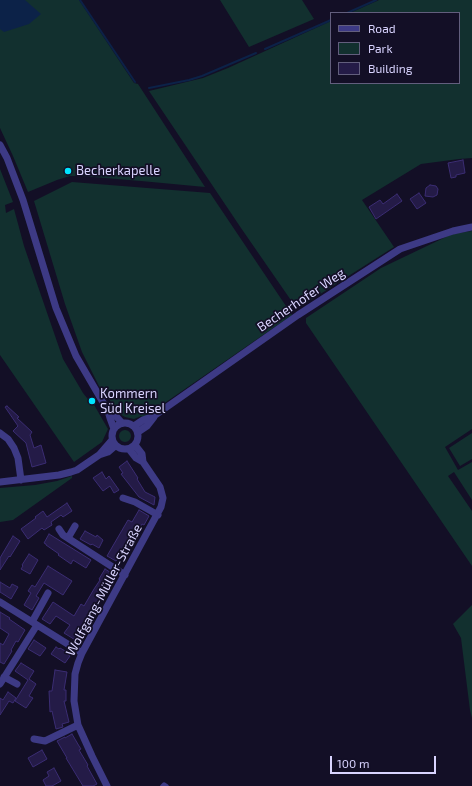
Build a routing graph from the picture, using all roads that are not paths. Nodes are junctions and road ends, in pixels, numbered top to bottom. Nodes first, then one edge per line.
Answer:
1 (0, 145) edge
2 (472, 227) edge
3 (108, 411) junction
4 (122, 423) junction
5 (114, 429) junction
6 (136, 429) junction
7 (0, 432) edge
8 (114, 443) junction
9 (132, 447) junction
10 (21, 480) junction
11 (0, 482) edge
12 (123, 498) dead end
13 (158, 514) junction
14 (75, 526) dead end
15 (59, 529) dead end
16 (68, 538) junction
17 (125, 575) junction
18 (48, 593) dead end
19 (0, 602) edge
20 (34, 623) junction
21 (82, 653) junction
22 (4, 677) junction
23 (0, 684) edge
24 (17, 684) dead end
25 (78, 725) junction
26 (34, 740) dead end
27 (106, 786) edge
28 (162, 786) edge
29 (167, 786) edge

1 - 3 street
2 - 6 street, Becherhofer Weg
3 - 4 street
3 - 5 street
4 - 5 street
4 - 6 street
5 - 8 street
6 - 9 street
7 - 10 street
8 - 9 street
8 - 10 street
9 - 13 street, Wolfgang-Müller-Straße
10 - 11 street
12 - 13 street, Wolfgang-Müller-Straße
13 - 17 street, Wolfgang-Müller-Straße
14 - 16 street
15 - 16 street
16 - 17 street
17 - 21 street, Wolfgang-Müller-Straße
18 - 20 street
19 - 20 street
20 - 21 street
20 - 22 street
21 - 25 street, Wolfgang-Müller-Straße
22 - 23 street
22 - 24 street
25 - 26 street
25 - 27 street, Wolfgang-Müller-Straße
28 - 29 lane

